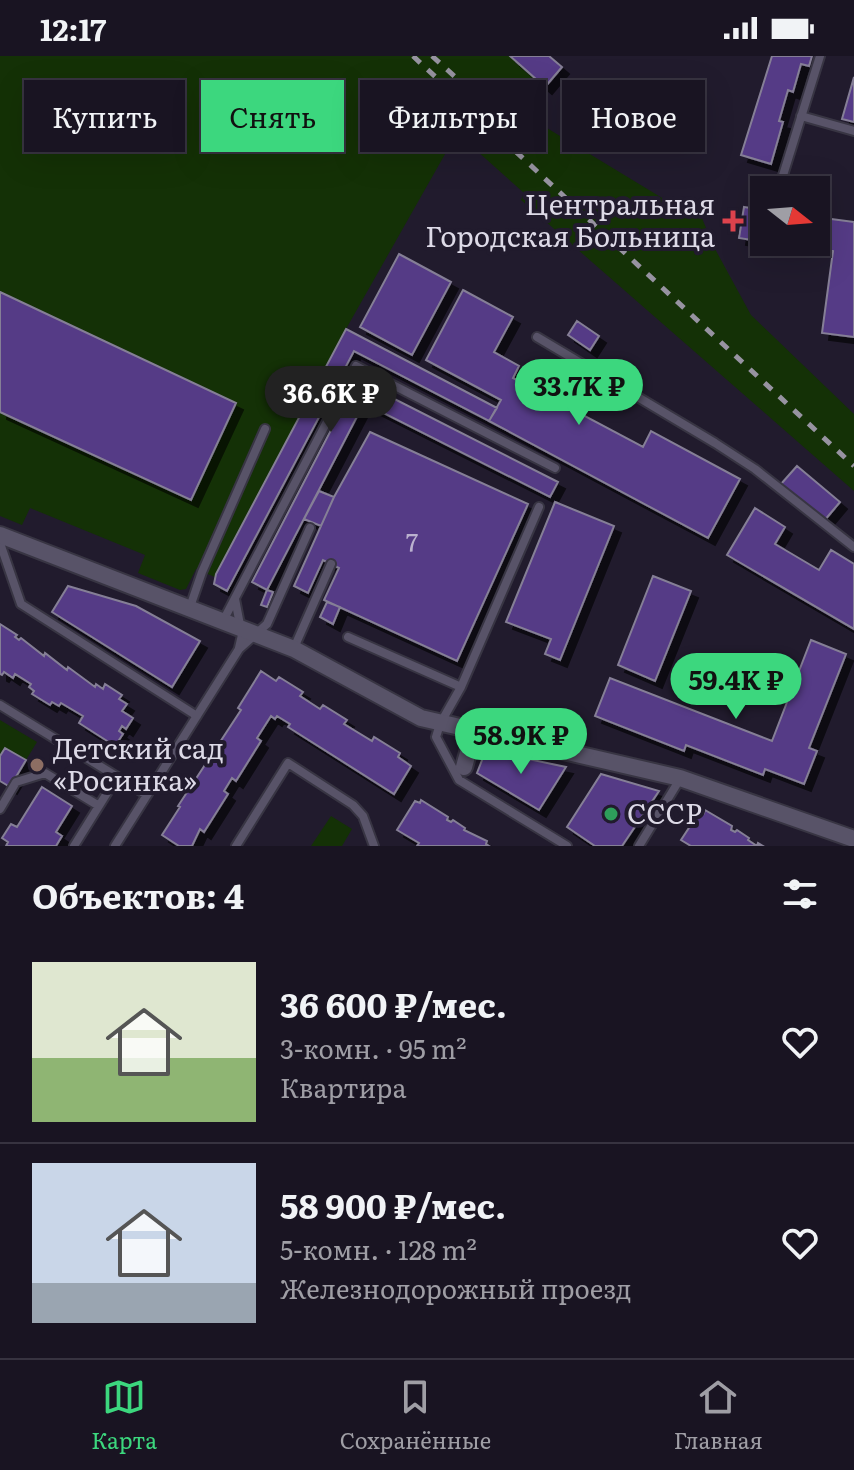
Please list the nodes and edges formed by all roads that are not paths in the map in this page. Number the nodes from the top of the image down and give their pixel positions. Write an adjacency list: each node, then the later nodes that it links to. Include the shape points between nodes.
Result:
1 (820, 56): 2 (lane)
2 (801, 116): 3 (lane); 4 (lane)
3 (854, 131)
4 (783, 176)
5 (537, 337): 12 (lane, via 755,469)
6 (265, 429): 15 (lane)
7 (555, 468): 14 (lane, via 356,366)
8 (539, 507): 22 (lane)
9 (310, 528): 18 (lane, via 269,619)
10 (0, 535): 15 (street)
11 (0, 543): 24 (lane, via 21,604)
12 (854, 547)
13 (331, 564): 21 (lane)
14 (237, 592): 16 (lane); 17 (lane)
15 (190, 607): 16 (street)
16 (223, 621): 17 (street)
17 (240, 627): 18 (street); 20 (lane)
18 (256, 634): 20 (lane); 21 (street)
19 (348, 637): 22 (lane)
20 (239, 649): 24 (lane)
21 (294, 649): 25 (street, via 402,710)
22 (461, 687): 25 (lane)
23 (0, 705): 28 (lane)
24 (197, 716): 30 (lane)
25 (440, 724): 29 (street); 38 (lane, via 436,737 459,780)
26 (471, 742): 27 (street)
27 (464, 767)
28 (117, 777): 30 (lane); 31 (lane)
29 (680, 778): 33 (street); 39 (lane)
30 (147, 795): 35 (lane)
31 (99, 806): 32 (lane, via 45,773 16,782); 34 (lane)
32 (0, 809)
33 (854, 839)
34 (74, 846)
35 (115, 846)
36 (236, 846): 37 (lane, via 288,763 353,805)
37 (374, 846)
38 (567, 846)
39 (639, 846)

